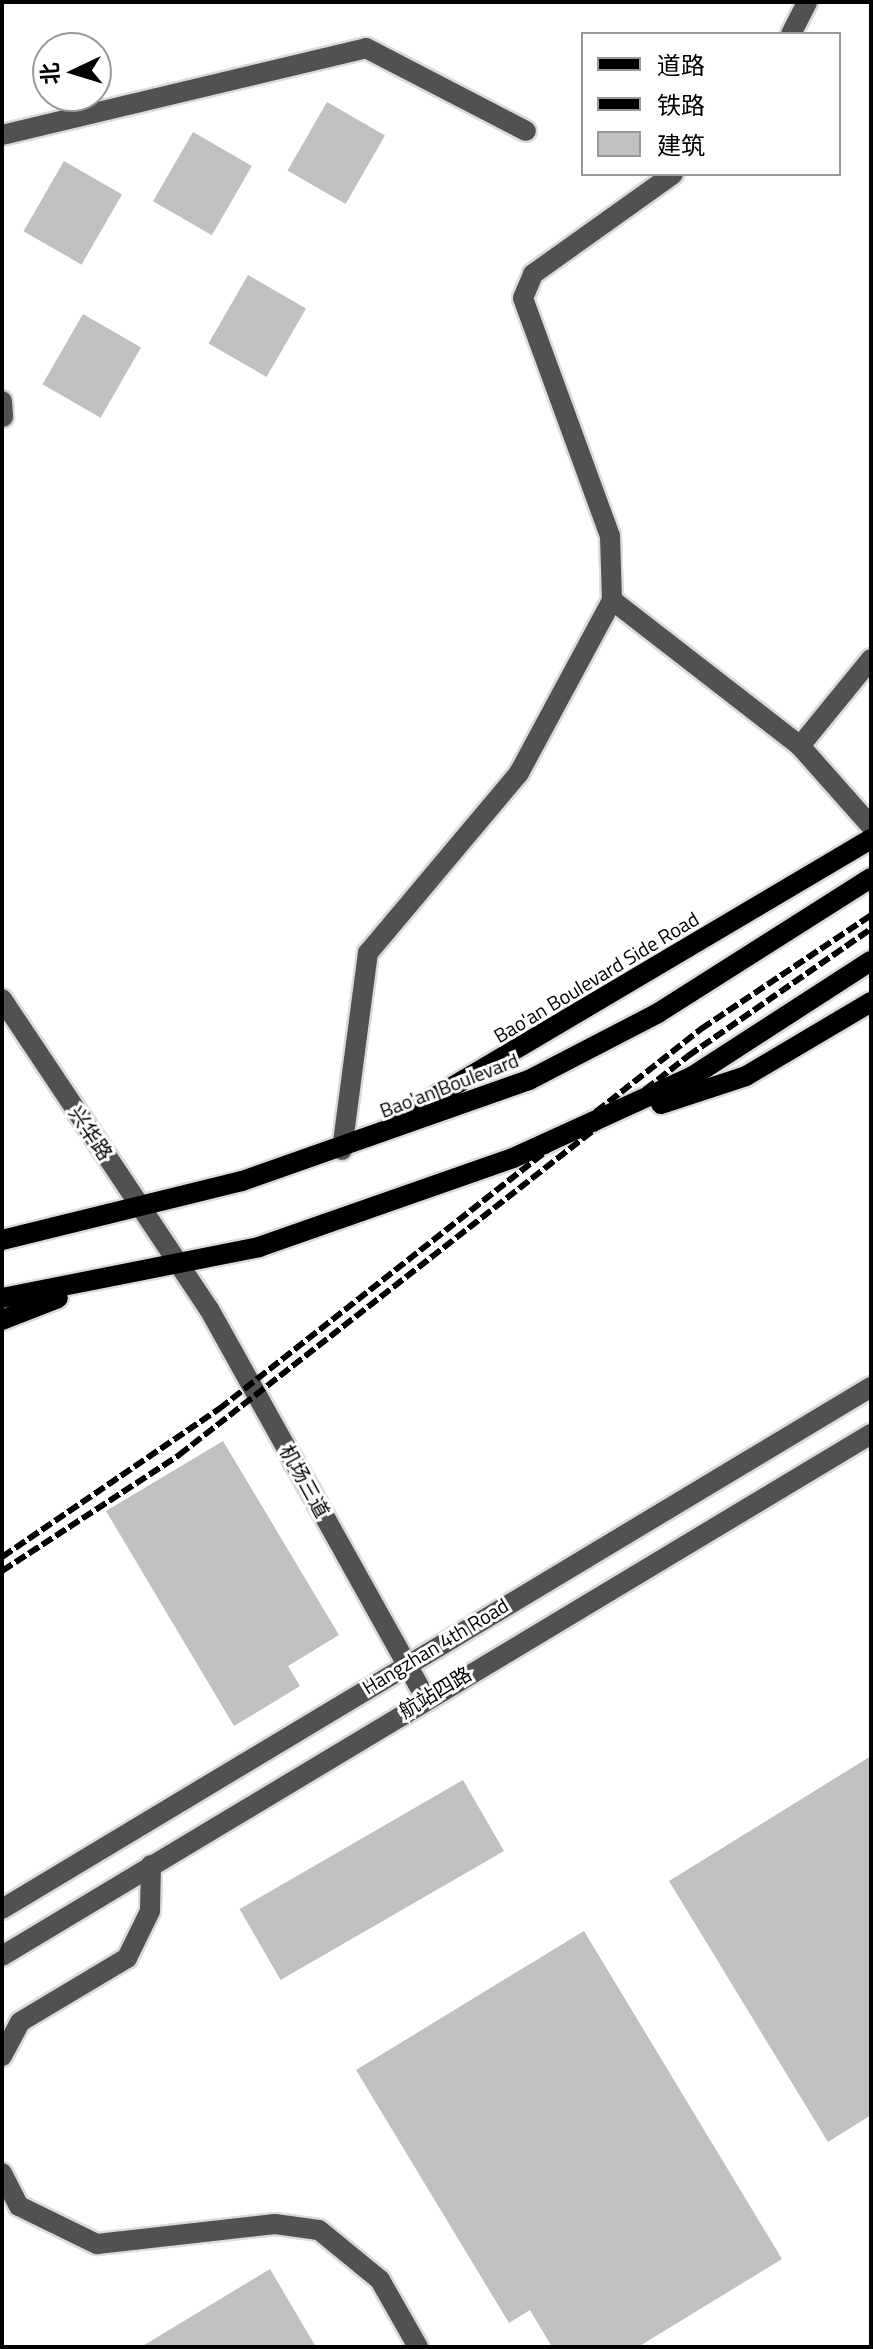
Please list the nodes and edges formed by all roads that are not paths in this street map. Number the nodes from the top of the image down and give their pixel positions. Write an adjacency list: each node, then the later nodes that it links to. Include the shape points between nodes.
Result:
1 (807, 2): 2 (street)
2 (792, 32)
3 (526, 131): 4 (street, via 366,48)
4 (2, 135)
5 (670, 176): 8 (street, via 533,274 523,298 610,536)
6 (2, 401): 7 (street)
7 (3, 417)
8 (612, 600): 10 (street); 18 (street, via 519,773 368,953)
9 (871, 659): 10 (street)
10 (800, 746): 11 (street)
11 (871, 826)
12 (871, 839): 18 (main road, Bao'an Boulevard Side Road)
13 (871, 878): 18 (main road, Bao'an Boulevard, via 595,1049)
14 (871, 961): 17 (main road, via 693,1076)
15 (2, 999): 19 (street, 兴华路)
16 (871, 1002): 17 (main road, via 746,1076)
17 (603, 1121): 21 (main road, via 378,1208)
18 (342, 1150): 19 (main road, Bao'an Boulevard)
19 (141, 1207): 20 (main road, Bao'an Boulevard); 21 (street, 兴华路)
20 (2, 1240)
21 (181, 1267): 22 (main road); 27 (street, 机场三道)
22 (99, 1284): 23 (main road); 24 (main road)
23 (2, 1298)
24 (2, 1320)
25 (871, 1387): 27 (street, Hangzhan 4th Road)
26 (871, 1434): 28 (street, 航站四路)
27 (406, 1662): 28 (street, 机场三道); 30 (street, Hangzhan 4th Road)
28 (425, 1697): 29 (street, 航站四路)
29 (151, 1865): 31 (street, 航站四路); 32 (street, via 150,1911 127,1958 20,2022)
30 (2, 1909)
31 (2, 1956)
32 (2, 2056)
33 (2, 2173): 34 (street, via 19,2206 97,2244 275,2224 319,2230 380,2280)
34 (418, 2347)

